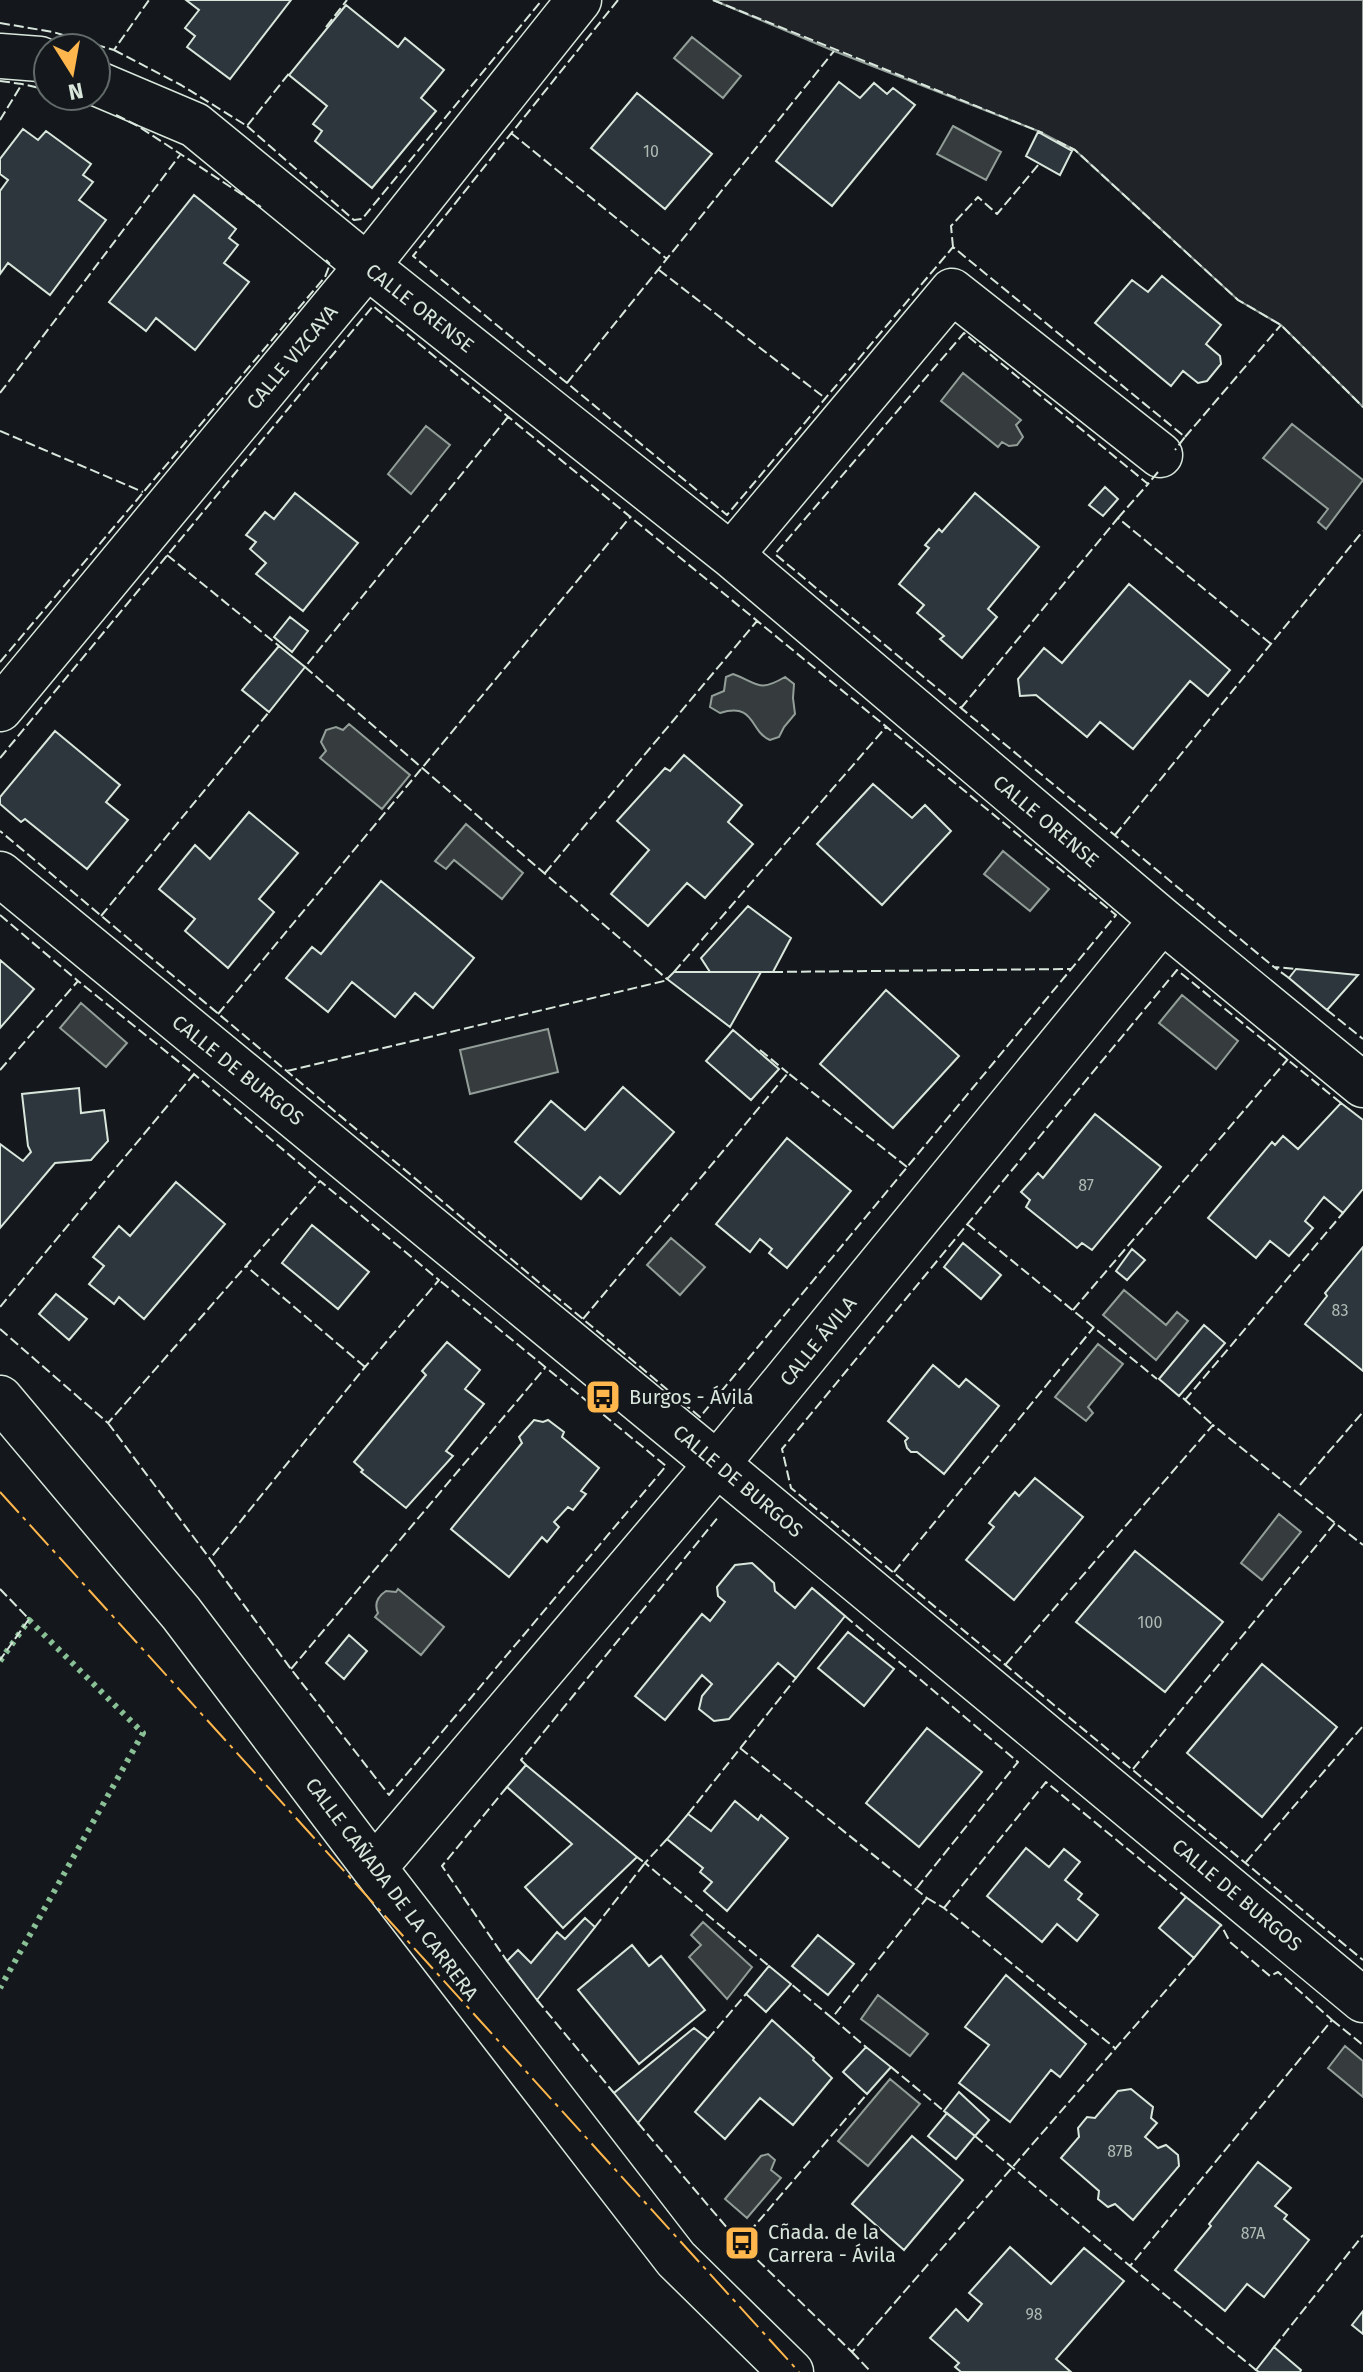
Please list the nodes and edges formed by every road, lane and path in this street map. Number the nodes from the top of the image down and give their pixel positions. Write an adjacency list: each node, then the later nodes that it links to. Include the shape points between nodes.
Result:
1 (579, 0): 5 (street, CALLE VIZCAYA)
2 (0, 56): 3 (street)
3 (32, 58)
4 (112, 90): 5 (street, CALLE ORENSE, via 195,125)
5 (367, 266): 7 (street, CALLE ORENSE); 8 (street, CALLE VIZCAYA)
6 (1160, 455): 7 (street, via 952,291)
7 (731, 555): 10 (street, CALLE ORENSE)
8 (0, 709)
9 (0, 874): 13 (street, CALLE DE BURGOS)
10 (1162, 920): 11 (street, CALLE ORENSE); 13 (street, CALLE ÁVILA)
11 (1363, 1085)
12 (0, 1398): 14 (street, CALLE CAÑADA DE LA CARRERA, via 181,1613)
13 (717, 1464): 14 (street, CALLE ÁVILA); 15 (street, CALLE DE BURGOS)
14 (374, 1868): 16 (street, CALLE CAÑADA DE LA CARRERA, via 676,2259)
15 (1363, 2000)
16 (791, 2372)

